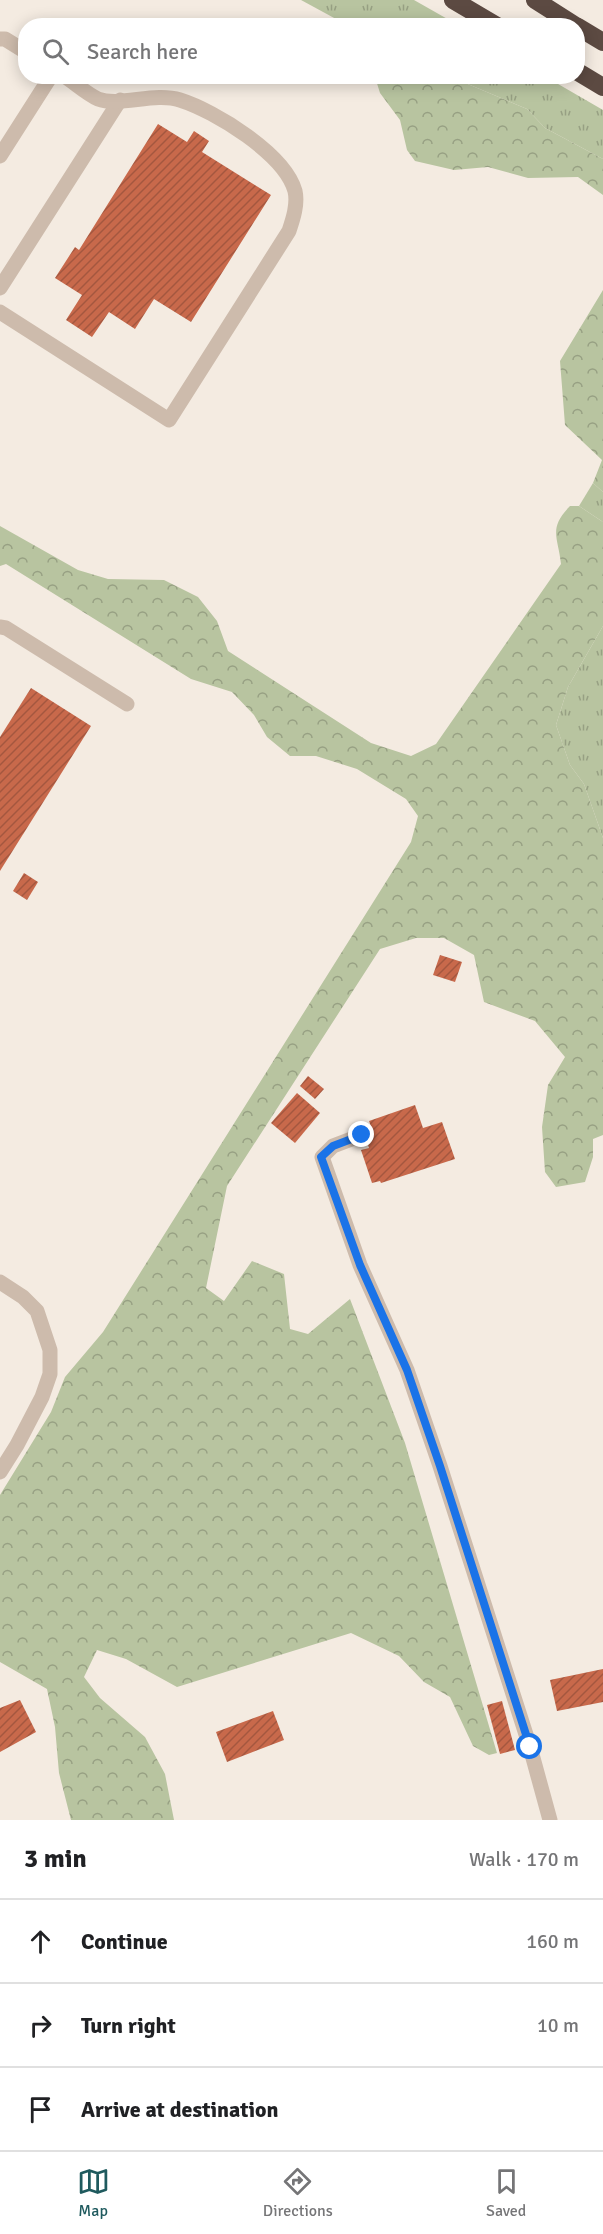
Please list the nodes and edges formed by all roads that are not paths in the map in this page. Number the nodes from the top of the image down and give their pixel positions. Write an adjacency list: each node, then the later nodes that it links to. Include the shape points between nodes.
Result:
1 (453, 0): 3 (highway)
2 (535, 0): 4 (highway)
3 (483, 18)
4 (564, 18)
5 (585, 31): 7 (highway)
6 (0, 39): 8 (street)
7 (603, 42)
8 (18, 47)
9 (585, 76): 12 (highway)
10 (46, 84): 14 (street)
11 (76, 84): 13 (street, via 99,99)
12 (603, 87)
13 (120, 100): 15 (street); 16 (street, via 178,99 200,108 269,152 296,192 289,231 169,420)
14 (0, 156)
15 (0, 288)
16 (0, 312)
17 (0, 627): 18 (street)
18 (127, 704)
19 (362, 1135): 22 (street, via 333,1146 321,1157 360,1265 407,1370 530,1747)
20 (0, 1282): 21 (street, via 37,1311 50,1350 50,1374 30,1421)
21 (0, 1472)
22 (550, 1820)

